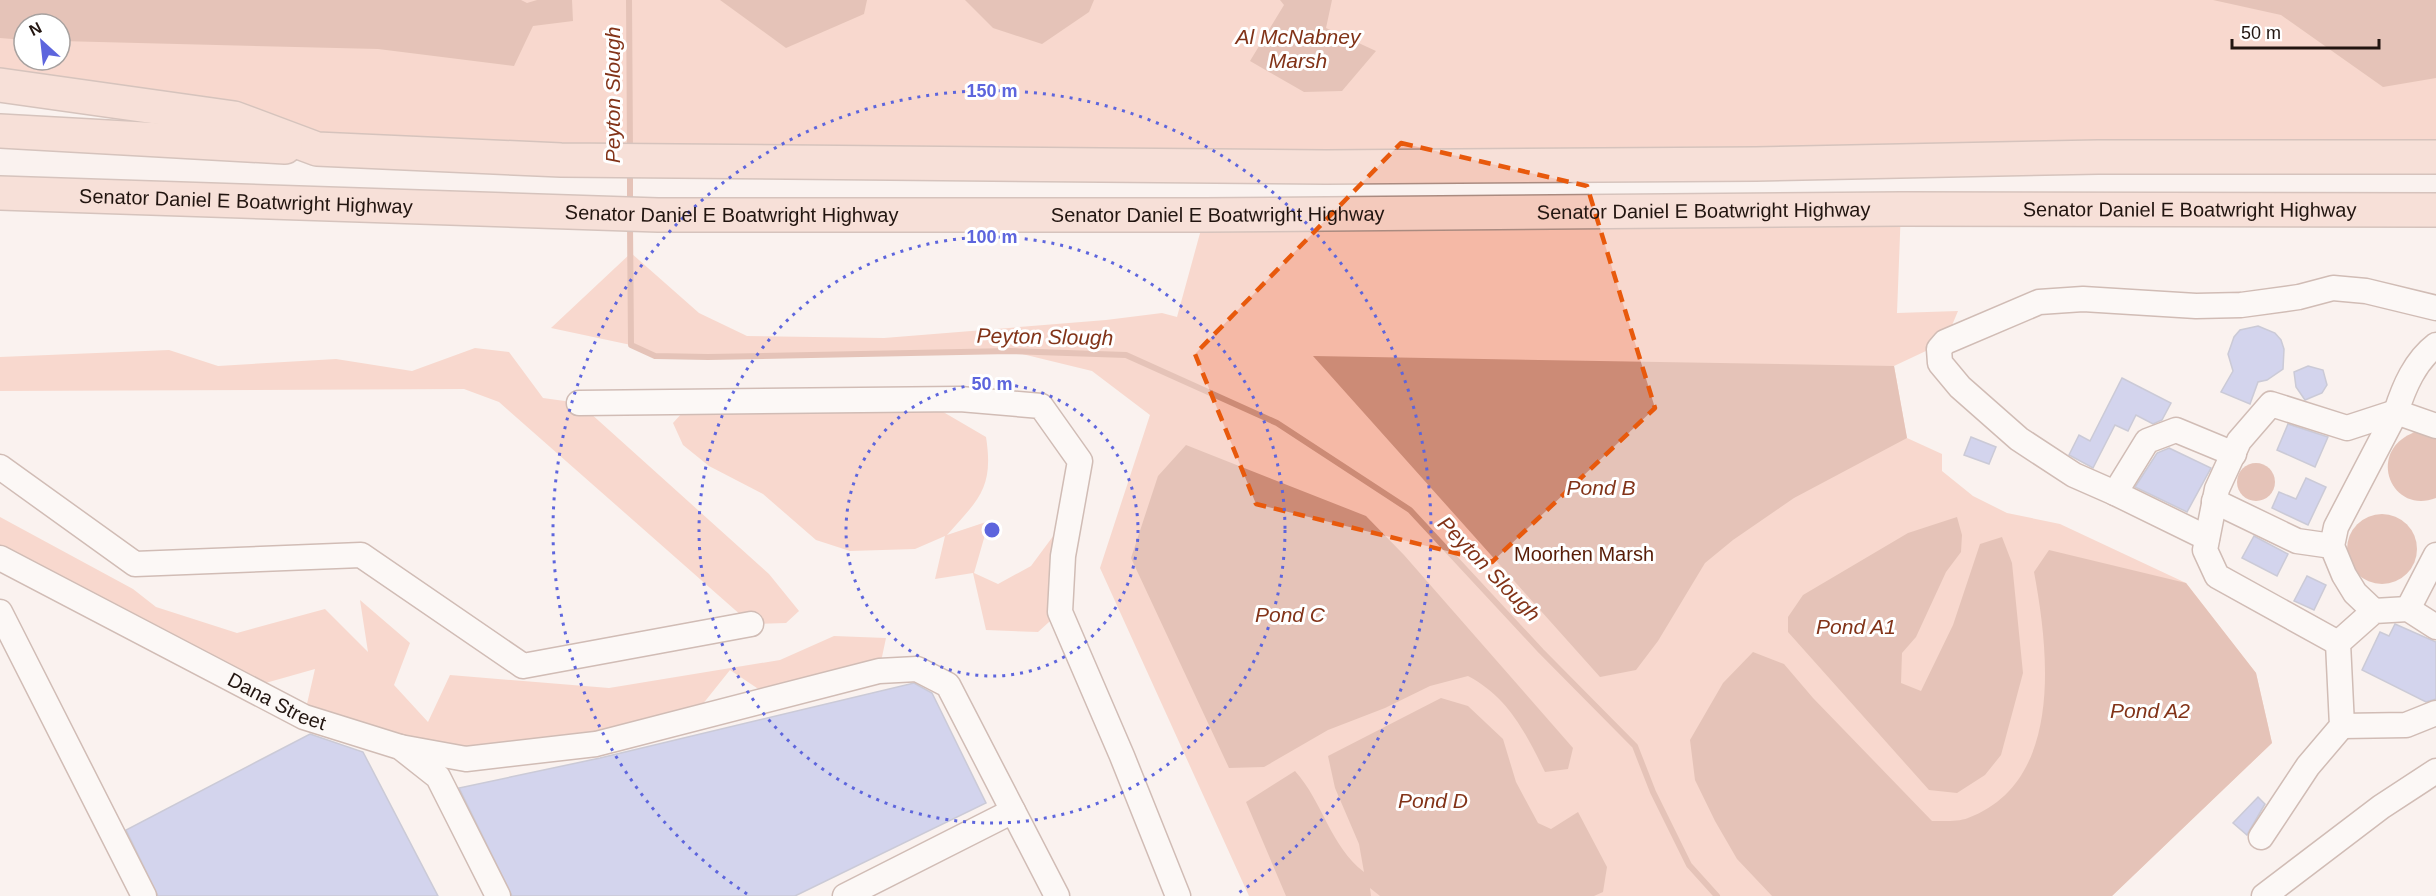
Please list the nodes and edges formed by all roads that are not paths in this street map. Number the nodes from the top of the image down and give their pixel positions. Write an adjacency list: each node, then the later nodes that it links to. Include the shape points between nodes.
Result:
1 (0, 85): 3 (highway, via 234,118)
2 (0, 131): 3 (highway)
3 (317, 149): 4 (highway, via 599,161 1048,167)
4 (2436, 157)
5 (0, 193): 6 (highway, Senator Daniel E Boatwright Highway)
6 (256, 202): 7 (highway, Senator Daniel E Boatwright Highway, via 658,215); 8 (highway)
7 (2436, 210)
8 (0, 214)
9 (2436, 308): 16 (street, via 2366,291 2333,288 2241,305 2083,299 2039,302 1945,342 1939,349 1940,363 1960,387 2019,439 2074,475)
10 (2436, 345): 12 (street, via 2426,353 2403,389)
11 (579, 403): 38 (street, via 960,399 1041,406 1080,461 1063,556 1059,612)
12 (2396, 412): 13 (street); 14 (street, via 2347,428 2271,404 2239,441); 19 (street, via 2336,527)
13 (2436, 426)
14 (2234, 454): 16 (street, via 2176,429 2147,441); 17 (street)
15 (0, 467): 25 (street, via 135,564 361,555 523,666)
16 (2115, 493): 18 (street)
17 (2214, 501): 18 (street); 19 (street, via 2297,541)
18 (2207, 538): 27 (street, via 2205,550 2217,576)
19 (2332, 546): 23 (street, via 2355,593)
20 (2436, 555): 22 (street)
21 (0, 558): 30 (street, Dana Street, via 304,717)
22 (2408, 609): 23 (street); 26 (street)
23 (2374, 611): 27 (street)
24 (0, 612): 34 (street)
25 (751, 624)
26 (2436, 627)
27 (2338, 643): 29 (street)
28 (2436, 713): 29 (street, via 2406,725)
29 (2342, 726): 33 (street, via 2308,766)
30 (400, 747): 32 (street, via 466,759 548,752 596,744 879,671 917,669 948,685); 35 (street, Dana Street, via 438,777)
31 (2436, 771): 39 (street, via 2381,807)
32 (1013, 811): 36 (street); 37 (street)
33 (2261, 837)
34 (144, 896)
35 (498, 896)
36 (845, 896)
37 (1057, 896)
38 (1178, 896)
39 (2264, 896)

